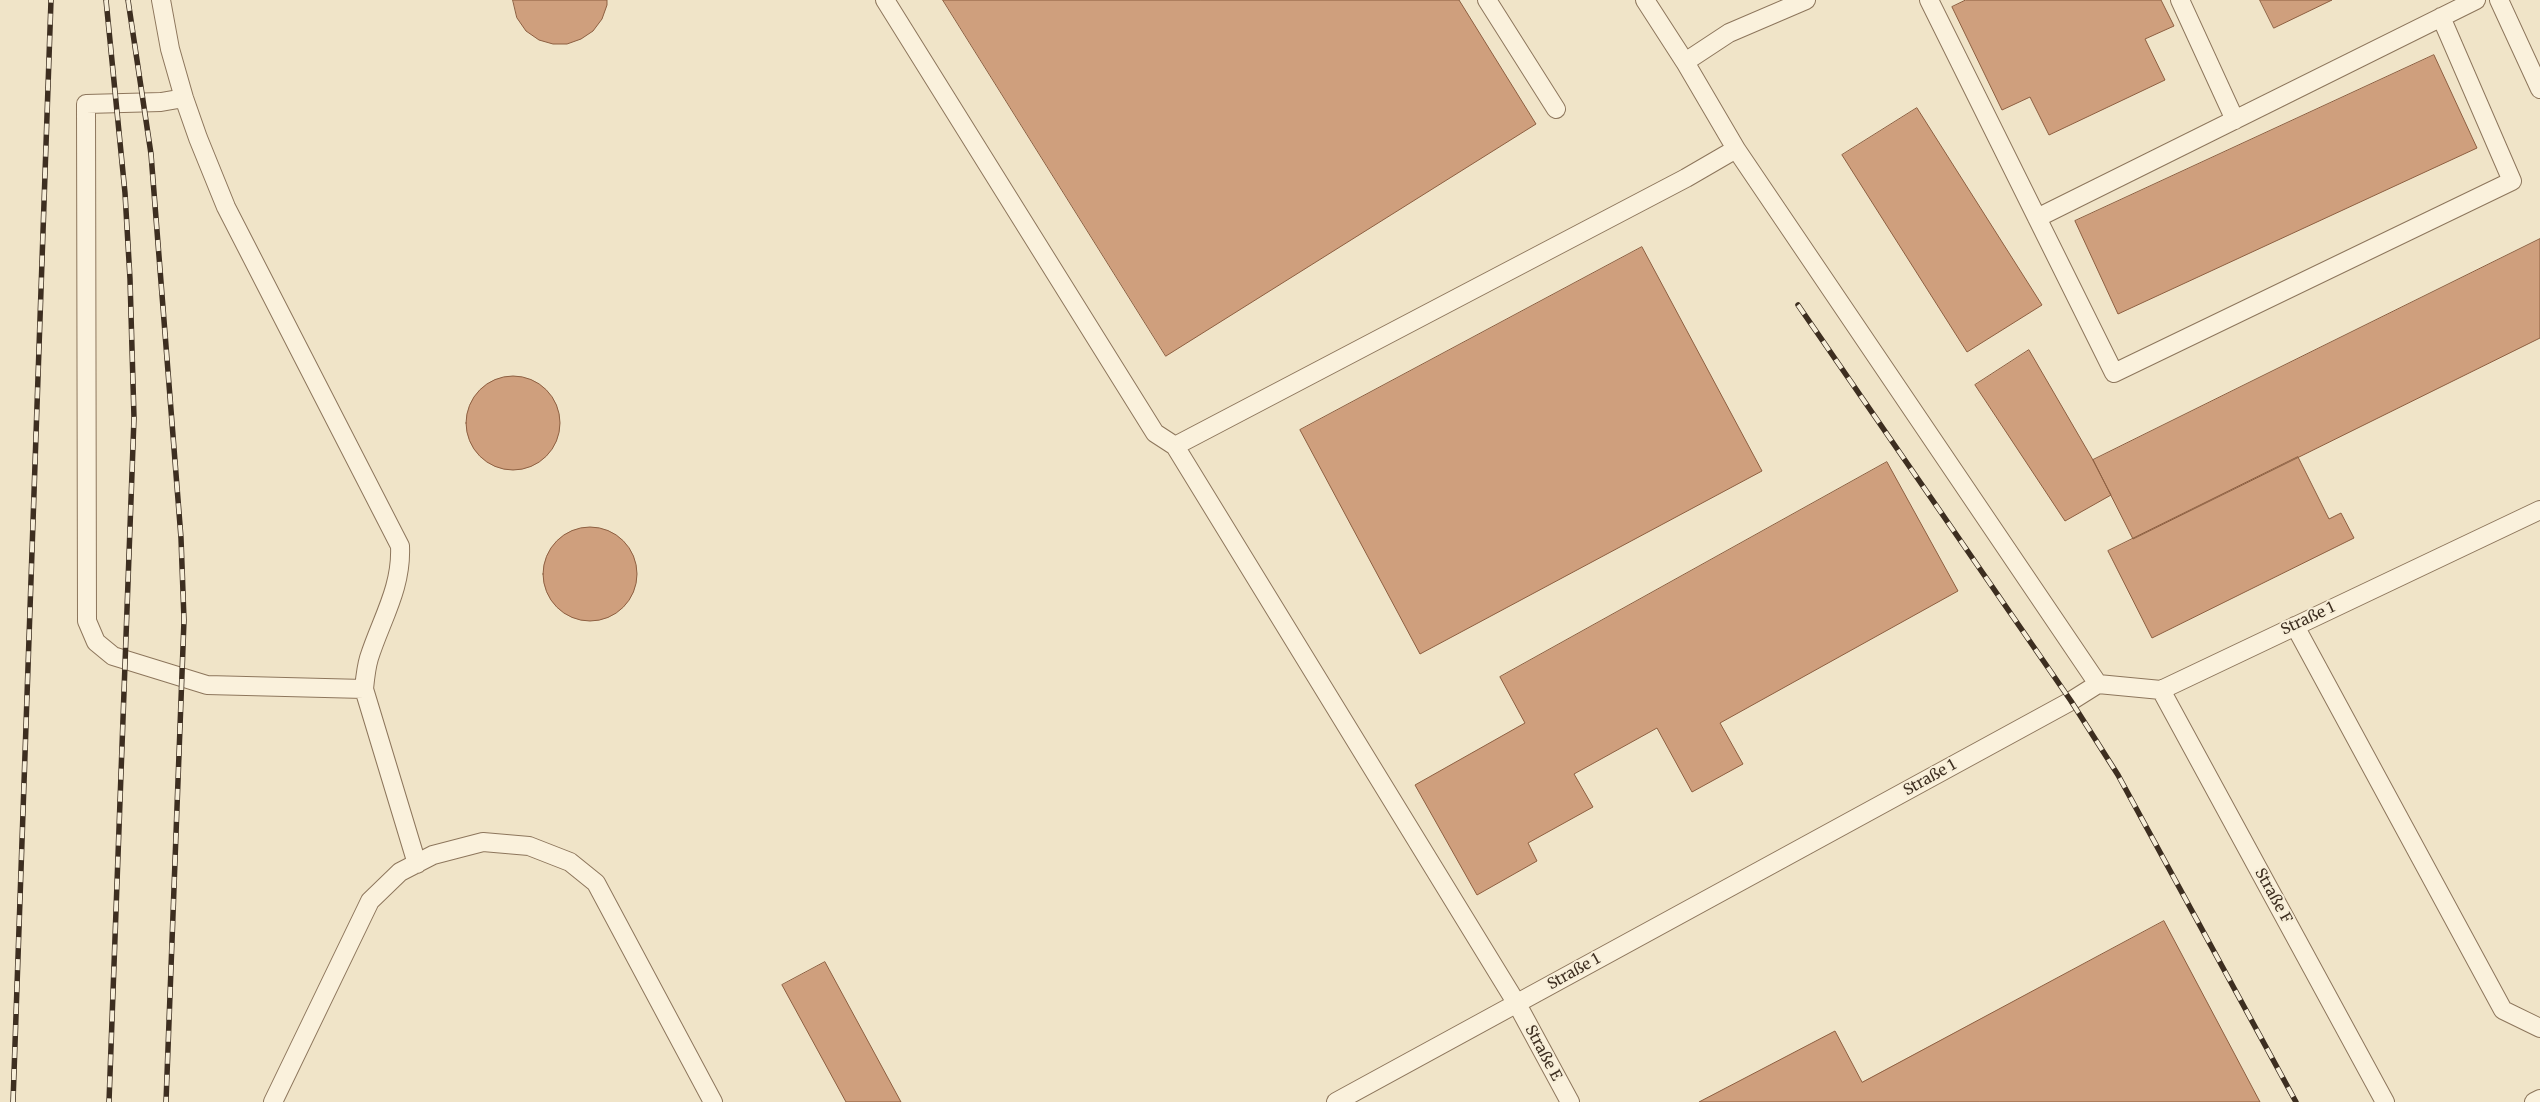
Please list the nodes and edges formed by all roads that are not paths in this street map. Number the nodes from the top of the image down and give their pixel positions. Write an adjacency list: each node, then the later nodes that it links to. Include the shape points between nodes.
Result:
1 (161, 0): 13 (lane)
2 (885, 0): 18 (lane, via 1155,433)
3 (1487, 0): 14 (lane)
4 (1646, 0): 11 (lane)
5 (1806, 0): 11 (lane, via 1729,33)
6 (1929, 0): 17 (lane)
7 (2180, 0): 15 (lane)
8 (2476, 0): 10 (lane)
9 (2499, 0): 12 (lane)
10 (2440, 17): 15 (lane); 17 (lane, via 2512,181 2114,373)
11 (1686, 62): 16 (lane)
12 (2540, 89)
13 (184, 98): 22 (lane, via 226,206 400,546 401,565 394,596 368,660); 22 (lane, via 161,102 86,104 87,621 96,642 113,656 206,684)
14 (1556, 109)
15 (2235, 120): 17 (lane)
16 (1736, 149): 18 (lane); 21 (lane)
17 (2037, 218)
18 (1175, 446): 25 (lane, Straße E)
19 (2540, 510): 20 (lane, Straße 1)
20 (2295, 626): 23 (lane, Straße 1); 26 (lane, via 2503,1010)
21 (2098, 684): 23 (lane); 25 (lane, Straße 1)
22 (364, 689): 24 (lane)
23 (2160, 690): 32 (lane, Straße F)
24 (417, 864): 28 (lane, via 400,872 370,901); 29 (lane, via 433,855 483,842 529,846 570,862 596,883)
25 (1517, 1004): 30 (lane, Straße 1); 31 (lane, Straße E)
26 (2540, 1028)
27 (2540, 1099): 33 (lane)
28 (274, 1102)
29 (713, 1102)
30 (1336, 1102)
31 (1570, 1102)
32 (2385, 1102)
33 (2534, 1102)

